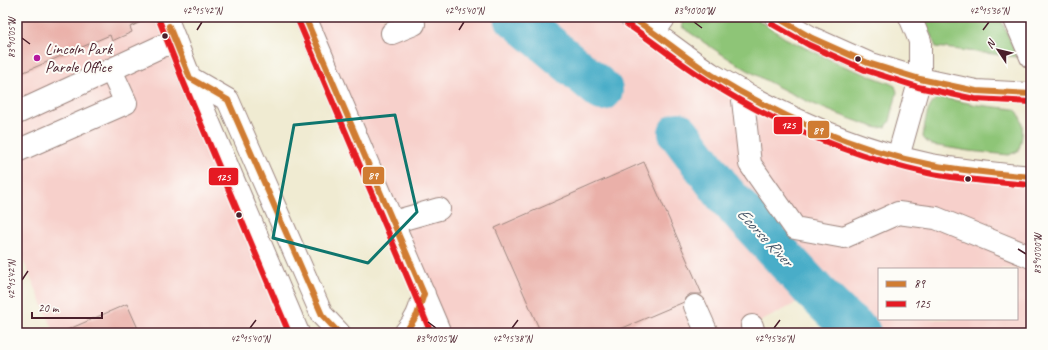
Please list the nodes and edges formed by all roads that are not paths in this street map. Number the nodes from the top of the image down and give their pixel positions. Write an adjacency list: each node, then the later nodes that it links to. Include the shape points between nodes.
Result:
1 (166, 17): 10 (main road)
2 (306, 17): 22 (main road)
3 (631, 17): 8 (main road)
4 (776, 17): 14 (main road, via 812,38 868,63)
5 (910, 17): 14 (main road, via 920,41)
6 (1014, 17): 11 (main road)
7 (414, 24): 9 (main road)
8 (660, 24): 15 (main road, via 712,74)
9 (392, 33)
10 (175, 40): 12 (main road); 13 (main road)
11 (1031, 57)
12 (111, 70): 17 (main road); 18 (main road, via 126,103)
13 (190, 78): 26 (main road); 27 (main road, via 228,100 322,315)
14 (920, 79): 16 (main road, via 976,91); 19 (main road)
15 (742, 91): 19 (main road, via 769,107 830,135); 23 (main road, via 750,164 795,228 844,237 898,213 936,218)
16 (1031, 94)
17 (17, 113)
18 (17, 151)
19 (898, 157): 20 (main road, via 971,172)
20 (1031, 177)
21 (439, 209): 22 (main road)
22 (393, 222): 24 (main road)
23 (1031, 257)
24 (424, 294): 28 (main road, via 419,313); 29 (main road)
25 (696, 306): 30 (main road)
26 (298, 333)
27 (339, 333)
28 (405, 333)
29 (440, 333)
30 (707, 333)

